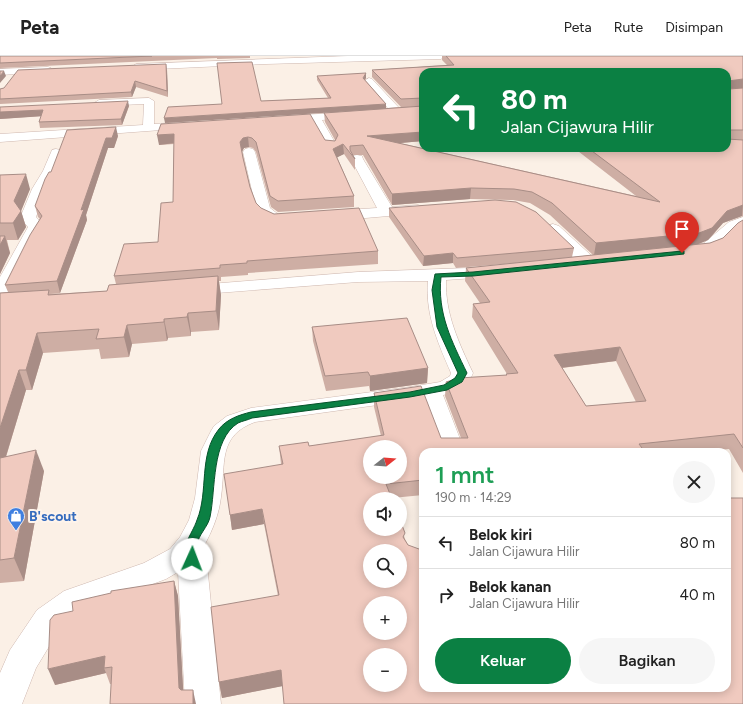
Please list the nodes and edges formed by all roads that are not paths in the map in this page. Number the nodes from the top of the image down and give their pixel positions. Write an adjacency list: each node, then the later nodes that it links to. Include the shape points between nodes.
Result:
1 (441, 56): 2 (street)
2 (265, 58): 3 (street)
3 (127, 67)
4 (57, 70): 5 (street)
5 (17, 71): 6 (street); 7 (street)
6 (0, 72)
7 (9, 81)
8 (369, 81): 10 (street)
9 (91, 104): 17 (street, via 149,101)
10 (397, 112): 11 (street); 12 (street)
11 (410, 112)
12 (382, 113)
13 (367, 114): 14 (street)
14 (314, 117): 15 (street); 19 (street)
15 (273, 119)
16 (203, 124): 17 (street)
17 (148, 128): 18 (street)
18 (0, 138)
19 (331, 146)
20 (249, 152): 24 (street, via 263,208 268,215 278,220)
21 (56, 153): 27 (street, via 28,218 36,226)
22 (357, 160): 24 (street)
23 (433, 209): 24 (street)
24 (387, 212)
25 (543, 219): 30 (street, via 596,262)
26 (743, 222): 29 (street, via 730,227 708,248)
27 (24, 246): 28 (street); 34 (street)
28 (6, 247)
29 (674, 254)
30 (565, 265)
31 (511, 270): 32 (street)
32 (437, 275): 33 (street, via 358,277); 35 (street, via 436,290 441,327 462,373 459,380 447,388)
33 (175, 291)
34 (5, 301)
35 (430, 391): 36 (street); 37 (street, via 251,415 235,421 223,431 213,451 203,520)
36 (451, 448)
37 (191, 544): 38 (street, via 180,557 155,571 75,600 48,620 22,661); 39 (street)
38 (4, 704)
39 (203, 704)

